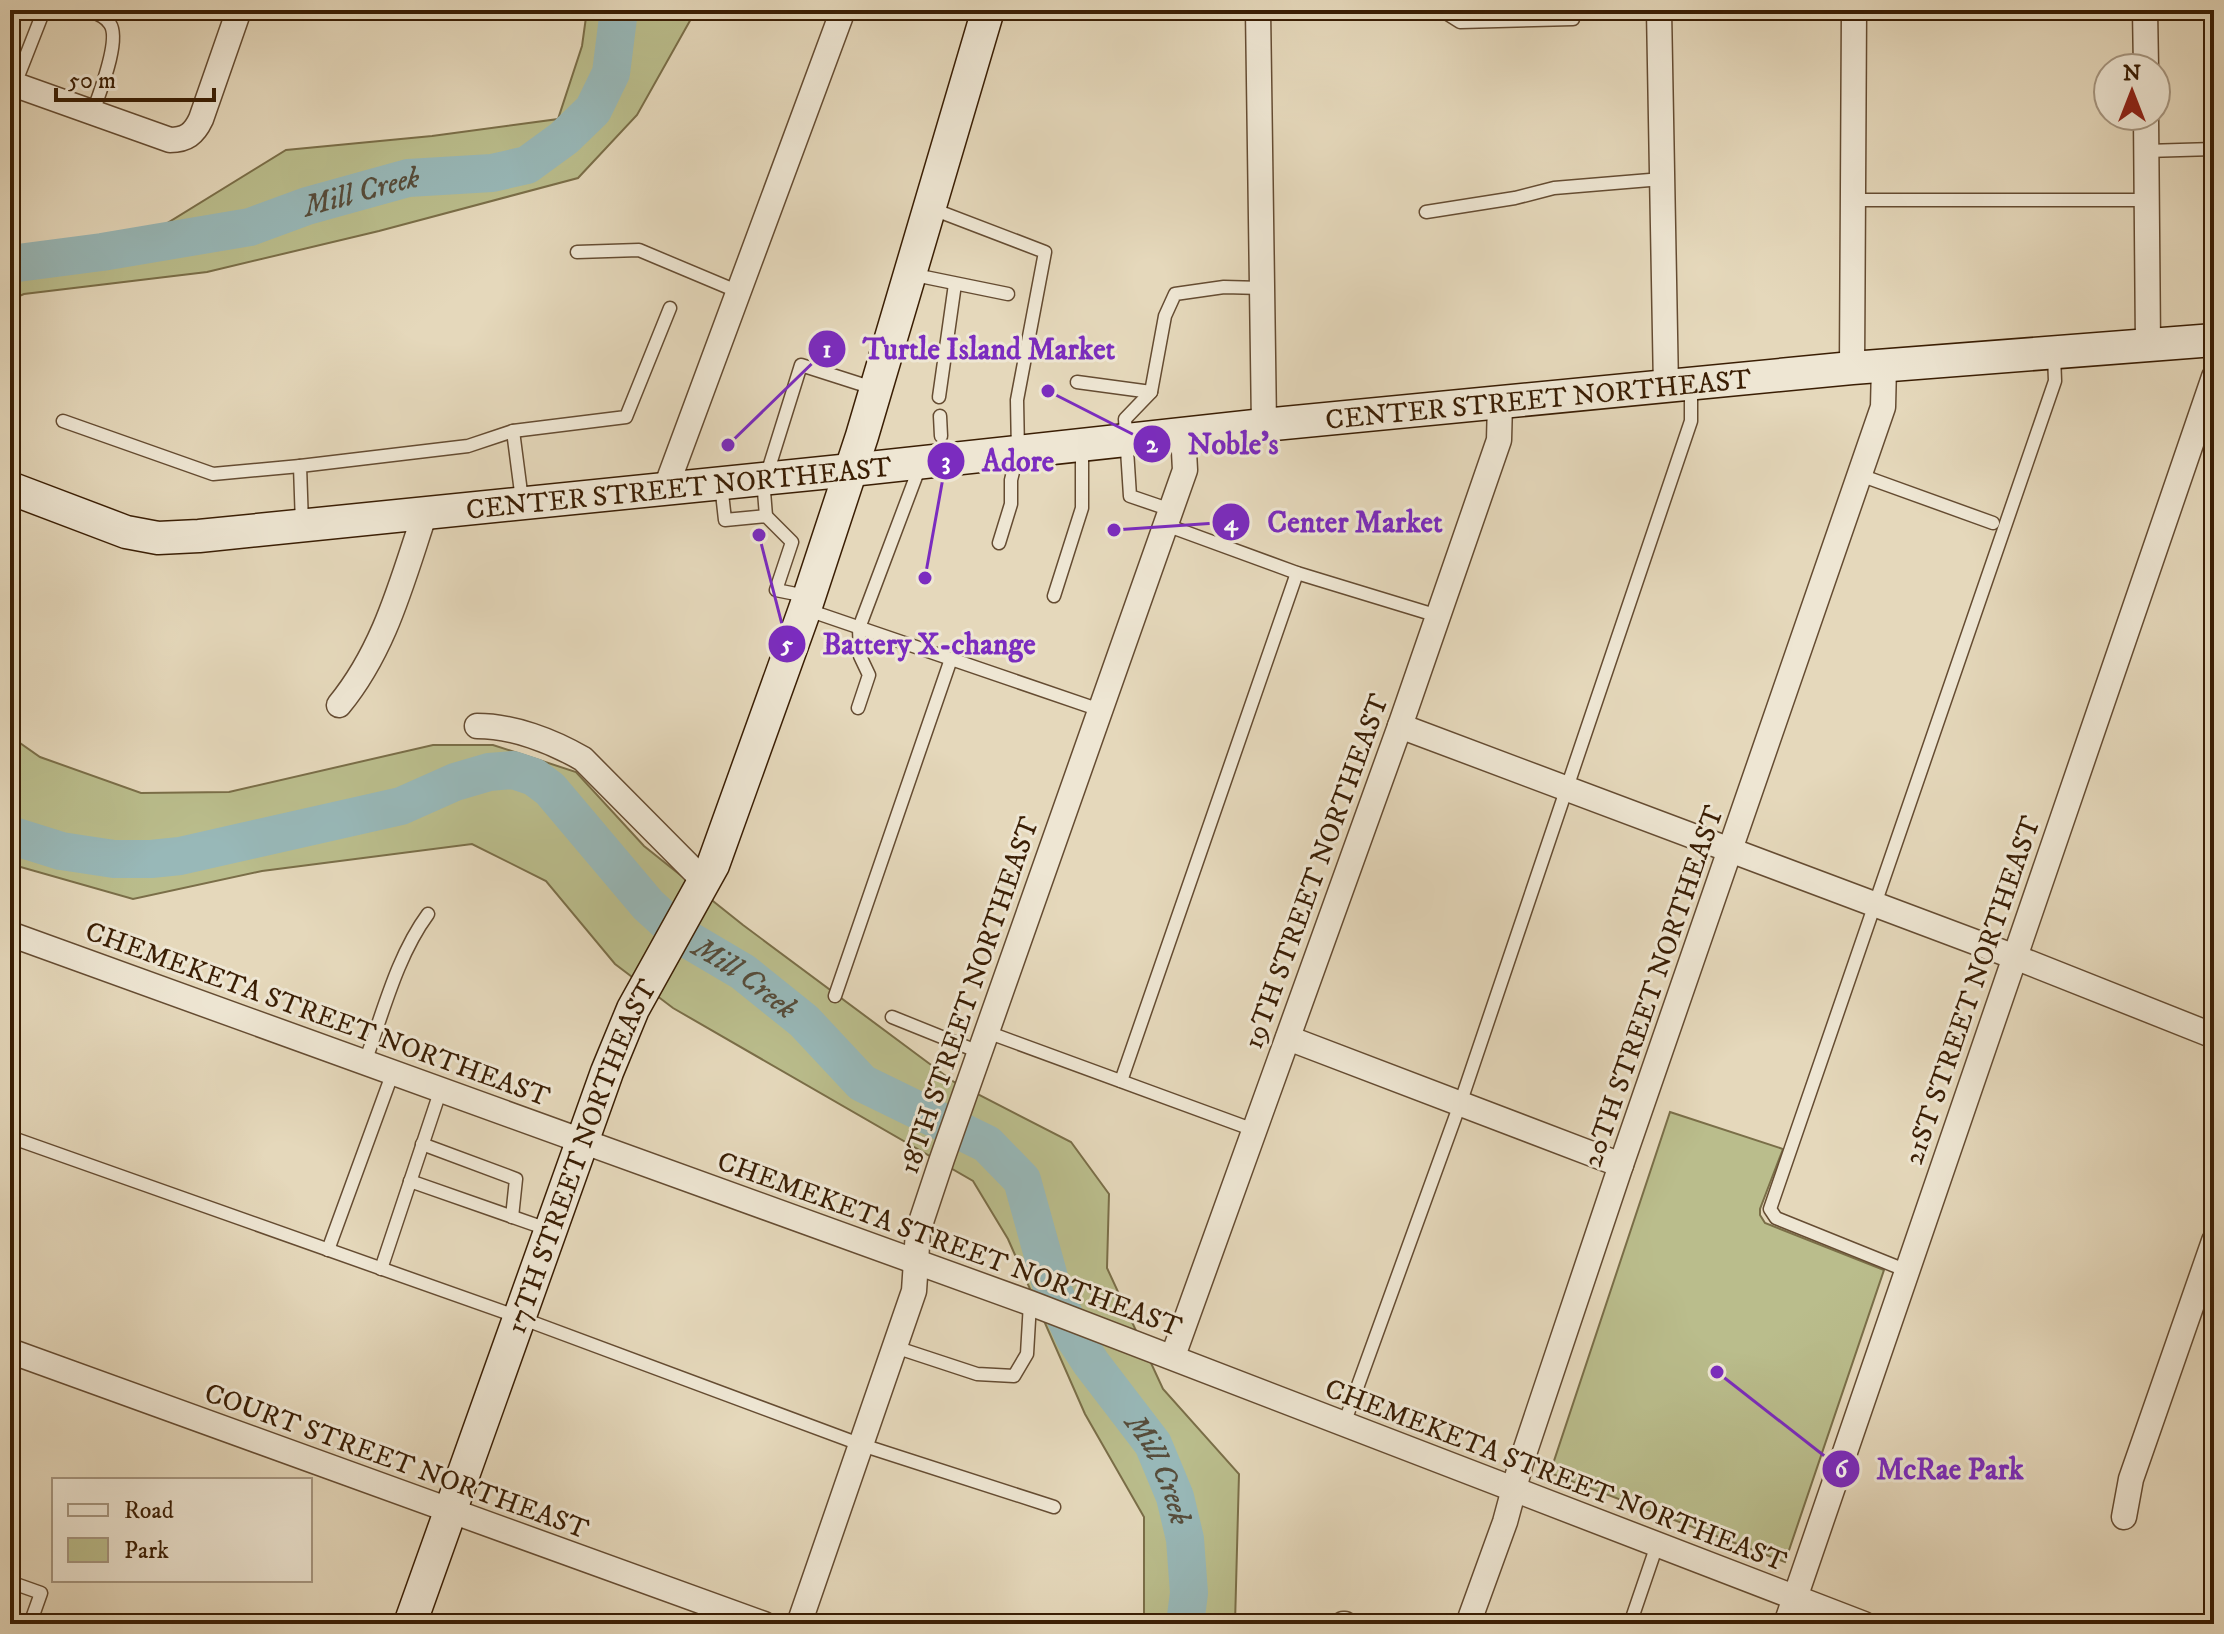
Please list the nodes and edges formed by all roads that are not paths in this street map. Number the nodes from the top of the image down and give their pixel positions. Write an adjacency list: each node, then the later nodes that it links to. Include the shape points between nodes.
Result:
1 (44, 10): 13 (lane)
2 (239, 10): 14 (street, via 201,119 188,136 170,140)
3 (843, 10): 27 (street)
4 (988, 10): 21 (main road, 17TH STREET NORTHEAST)
5 (1258, 10): 26 (street)
6 (1441, 10): 11 (lane, via 1460,22)
7 (1659, 10): 18 (street)
8 (1854, 10): 19 (street)
9 (2145, 10): 12 (street)
10 (94, 12): 14 (lane, via 111,24 113,37)
11 (1573, 19)
12 (2146, 52)
13 (13, 84): 14 (street)
14 (93, 112)
15 (2146, 132): 17 (street)
16 (2214, 149): 17 (lane)
17 (2146, 151): 20 (street)
18 (1662, 179): 22 (lane, via 1554,188); 37 (street)
19 (1853, 200): 20 (lane); 34 (street)
20 (2147, 200): 31 (street)
21 (930, 208): 24 (main road, 17TH STREET NORTHEAST); 50 (lane, via 1045,252 1017,400)
22 (1426, 212)
23 (577, 252): 27 (lane, via 639,250)
24 (910, 274): 25 (lane); 38 (main road, 17TH STREET NORTHEAST)
25 (955, 284): 28 (lane); 40 (lane)
26 (1262, 288): 39 (lane, via 1175,294 1165,316); 44 (street)
27 (739, 292): 58 (street)
28 (1008, 294)
29 (670, 308): 45 (lane, via 626,417)
30 (2214, 340): 31 (main road, CENTER STREET NORTHEAST)
31 (2148, 346): 32 (main road, CENTER STREET NORTHEAST)
32 (2054, 353): 33 (main road, CENTER STREET NORTHEAST); 81 (lane, via 2055,381)
33 (1884, 366): 34 (main road, CENTER STREET NORTHEAST); 54 (street, 20TH STREET NORTHEAST, via 1883,407)
34 (1852, 368): 37 (main road, CENTER STREET NORTHEAST)
35 (2214, 377): 84 (street, 21ST STREET NORTHEAST)
36 (1077, 382): 39 (lane)
37 (1678, 386): 41 (main road, CENTER STREET NORTHEAST); 78 (lane, via 1691,421)
38 (876, 389): 53 (main road, 17TH STREET NORTHEAST); 55 (lane, via 801,365)
39 (1151, 392): 48 (lane, via 1125,419)
40 (939, 397)
41 (1500, 403): 44 (main road, CENTER STREET NORTHEAST); 70 (street, 19TH STREET NORTHEAST, via 1499,440)
42 (940, 416): 47 (lane)
43 (63, 421): 52 (lane, via 213,474)
44 (1264, 425): 46 (main road, CENTER STREET NORTHEAST)
45 (513, 431): 52 (lane, via 468,446); 59 (lane)
46 (1183, 433): 48 (main road, CENTER STREET NORTHEAST); 62 (street, 18TH STREET NORTHEAST, via 1185,470)
47 (941, 436)
48 (1126, 440): 49 (main road, CENTER STREET NORTHEAST); 62 (lane, via 1130,496)
49 (1082, 446): 50 (main road, CENTER STREET NORTHEAST); 68 (lane, via 1082,508)
50 (1018, 452): 51 (main road, CENTER STREET NORTHEAST); 65 (lane)
51 (921, 463): 53 (main road, CENTER STREET NORTHEAST); 71 (lane)
52 (300, 466): 64 (lane)
53 (851, 470): 55 (main road, CENTER STREET NORTHEAST); 66 (main road, 17TH STREET NORTHEAST)
54 (1860, 475): 63 (lane); 79 (street, 20TH STREET NORTHEAST)
55 (764, 479): 56 (main road, CENTER STREET NORTHEAST); 61 (lane)
56 (721, 484): 58 (main road, CENTER STREET NORTHEAST); 61 (lane, via 725,520)
57 (10, 488): 64 (main road, CENTER STREET NORTHEAST, via 126,532 158,538)
58 (665, 490): 59 (main road, CENTER STREET NORTHEAST)
59 (523, 504): 60 (main road, CENTER STREET NORTHEAST)
60 (425, 513): 64 (main road, CENTER STREET NORTHEAST); 73 (street, via 377,648)
61 (766, 516): 66 (lane)
62 (1168, 517): 67 (lane); 75 (street, 18TH STREET NORTHEAST)
63 (1993, 523)
64 (302, 526)
65 (999, 543)
66 (808, 547): 69 (main road, 17TH STREET NORTHEAST)
67 (1297, 573): 70 (lane); 92 (lane)
68 (1054, 596)
69 (807, 603): 71 (lane); 80 (main road, 17TH STREET NORTHEAST)
70 (1438, 616): 77 (street, 19TH STREET NORTHEAST)
71 (859, 628): 72 (lane); 74 (lane, via 860,656 869,675)
72 (951, 659): 75 (lane); 85 (lane)
73 (339, 705)
74 (858, 708)
75 (1100, 710): 89 (street, 18TH STREET NORTHEAST)
76 (477, 726): 80 (street, via 499,726 583,759)
77 (1400, 726): 78 (street); 88 (street, 19TH STREET NORTHEAST)
78 (1565, 789): 79 (street); 94 (lane)
79 (1731, 850): 81 (street); 99 (street, 20TH STREET NORTHEAST)
80 (699, 893): 97 (main road, 17TH STREET NORTHEAST, via 633,1009)
81 (1875, 906): 84 (street); 107 (lane, via 1770,1209 1776,1218)
82 (428, 914): 90 (lane, via 406,953)
83 (10, 934): 90 (street, CHEMEKETA STREET NORTHEAST)
84 (2015, 957): 87 (street); 107 (street, 21ST STREET NORTHEAST)
85 (835, 996)
86 (892, 1017): 89 (lane)
87 (2214, 1036)
88 (1288, 1038): 94 (street); 95 (street, 19TH STREET NORTHEAST)
89 (983, 1042): 92 (lane); 105 (street, 18TH STREET NORTHEAST, via 918,1231)
90 (365, 1062): 91 (street, CHEMEKETA STREET NORTHEAST)
91 (393, 1072): 93 (street, CHEMEKETA STREET NORTHEAST); 104 (lane)
92 (1121, 1081): 95 (lane)
93 (441, 1089): 97 (street, CHEMEKETA STREET NORTHEAST); 98 (lane)
94 (1460, 1104): 99 (street); 113 (lane)
95 (1254, 1130): 112 (street, 19TH STREET NORTHEAST)
96 (10, 1137): 104 (lane)
97 (581, 1140): 102 (main road, 17TH STREET NORTHEAST); 105 (street, CHEMEKETA STREET NORTHEAST)
98 (422, 1144): 100 (lane); 101 (lane, via 516,1179)
99 (1621, 1165): 115 (street, 20TH STREET NORTHEAST)
100 (410, 1181): 101 (lane); 106 (lane)
101 (512, 1217): 102 (lane)
102 (550, 1230): 109 (main road, 17TH STREET NORTHEAST)
103 (2214, 1241): 118 (street, via 2131,1479)
104 (328, 1250): 106 (lane)
105 (915, 1260): 108 (street, CHEMEKETA STREET NORTHEAST); 110 (street, 18TH STREET NORTHEAST, via 916,1283)
106 (381, 1269): 109 (lane)
107 (1905, 1270): 121 (street, 21ST STREET NORTHEAST)
108 (1033, 1304): 110 (lane, via 1027,1354 1014,1376 977,1374); 112 (street, CHEMEKETA STREET NORTHEAST)
109 (518, 1317): 114 (lane); 117 (main road, 17TH STREET NORTHEAST)
110 (895, 1347): 114 (street, 18TH STREET NORTHEAST)
111 (10, 1351): 117 (street, COURT STREET NORTHEAST)
112 (1173, 1356): 113 (street, CHEMEKETA STREET NORTHEAST)
113 (1344, 1424): 115 (street, CHEMEKETA STREET NORTHEAST)
114 (862, 1445): 116 (lane); 126 (street, 18TH STREET NORTHEAST)
115 (1513, 1490): 119 (street, CHEMEKETA STREET NORTHEAST); 127 (street, 20TH STREET NORTHEAST)
116 (1054, 1507)
117 (450, 1512): 124 (main road, 17TH STREET NORTHEAST); 125 (street, COURT STREET NORTHEAST)
118 (2124, 1517)
119 (1657, 1545): 121 (street, CHEMEKETA STREET NORTHEAST); 128 (lane)
120 (10, 1582): 122 (lane, via 41,1593)
121 (1794, 1598): 129 (street, 21ST STREET NORTHEAST); 130 (street, CHEMEKETA STREET NORTHEAST)
122 (31, 1622): 123 (lane)
123 (45, 1624)
124 (410, 1624)
125 (764, 1624)
126 (799, 1624)
127 (1468, 1624)
128 (1630, 1624)
129 (1786, 1624)
130 (1864, 1624)

